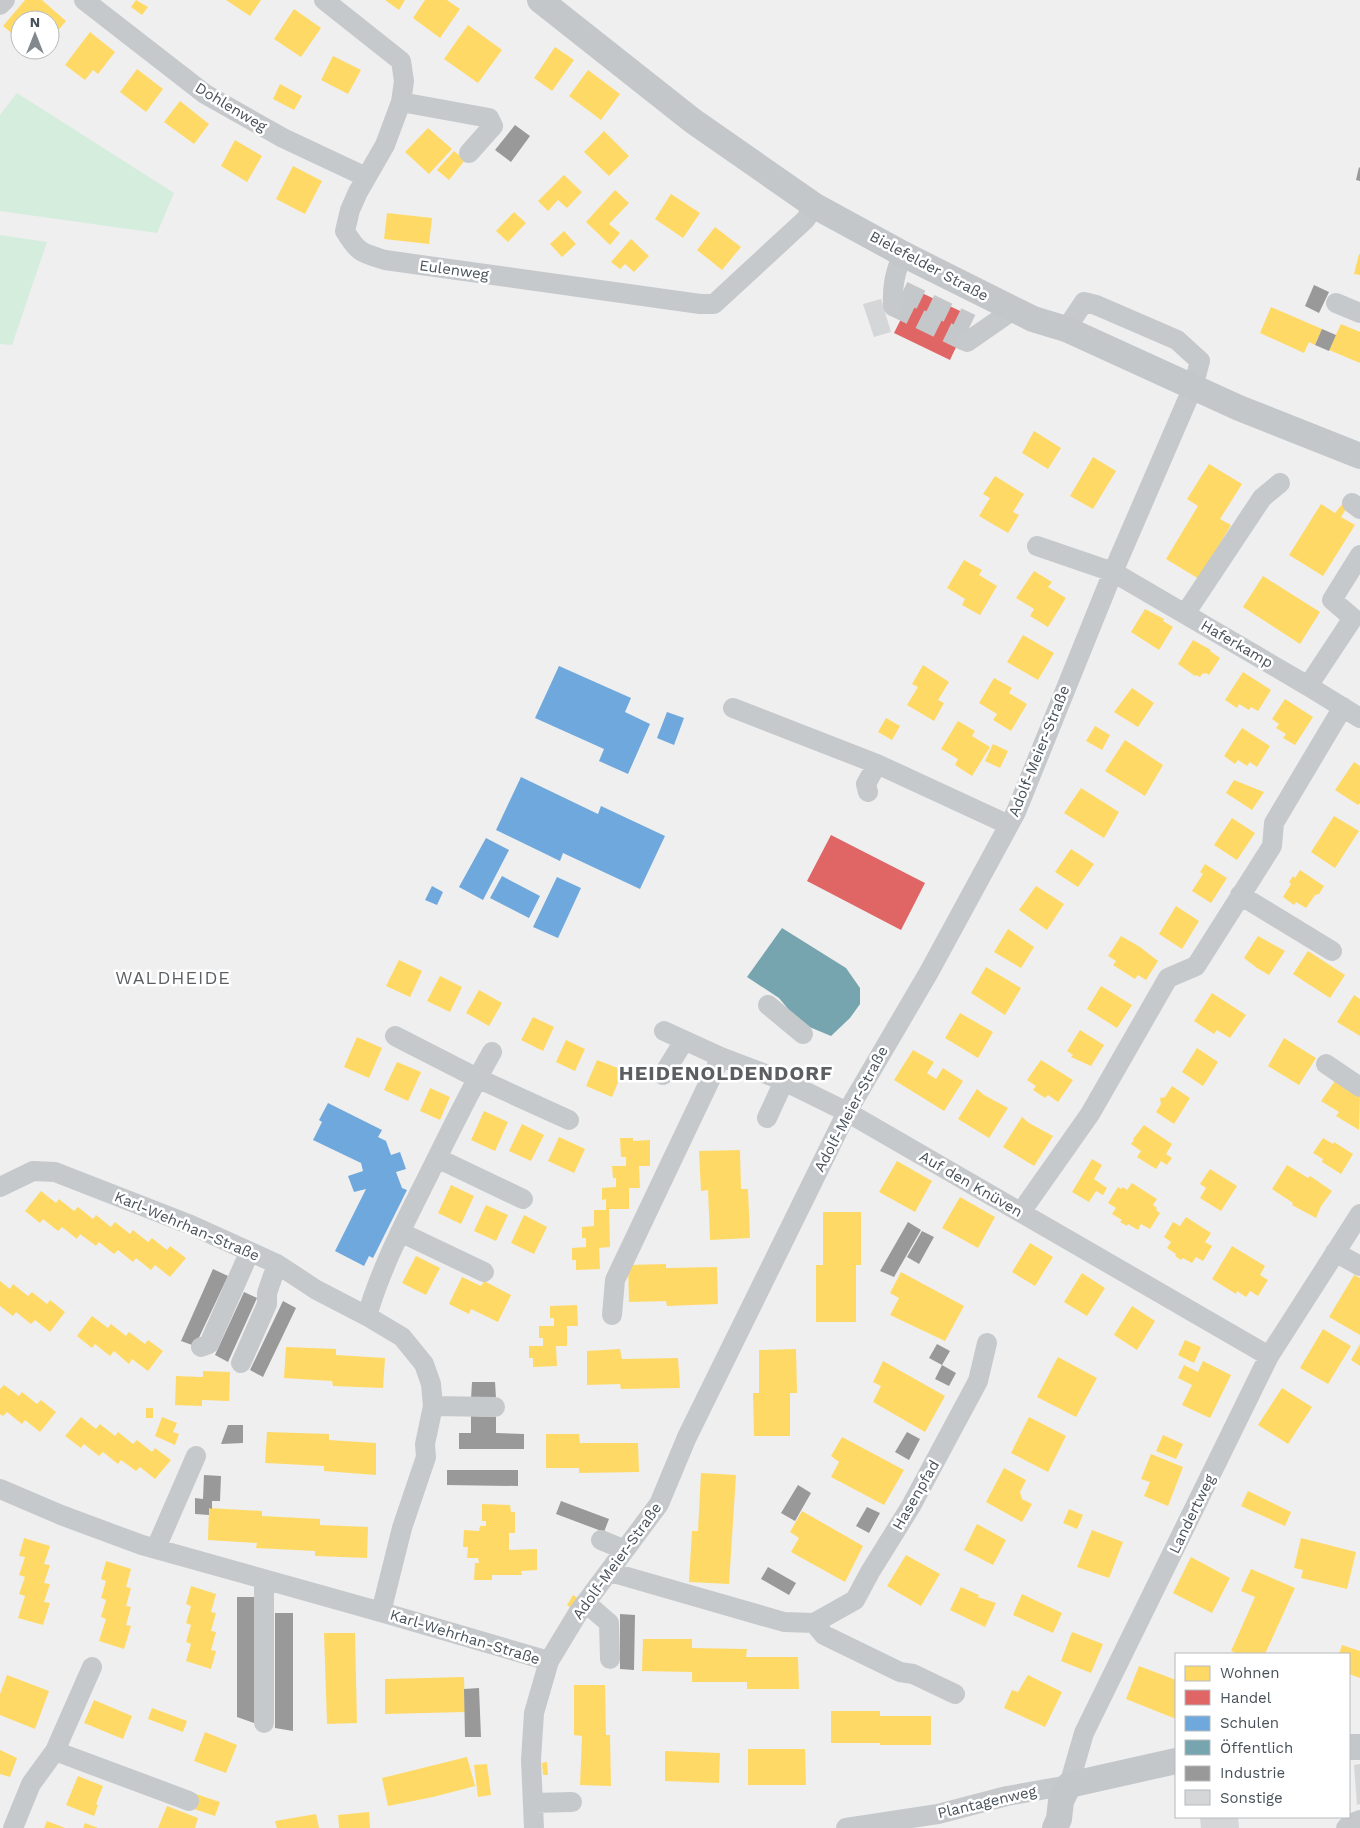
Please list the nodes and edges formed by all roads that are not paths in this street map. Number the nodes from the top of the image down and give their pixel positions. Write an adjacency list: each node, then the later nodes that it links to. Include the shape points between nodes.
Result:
1 (5, 0): 5 (street)
2 (84, 0): 8 (street, Dohlenweg, via 205,94 283,138)
3 (324, 0): 6 (street, Eulenweg, via 401,61 404,81)
4 (540, 0): 9 (main road, Bielefelder Straße, via 693,121)
5 (0, 6)
6 (402, 102): 7 (street, via 489,118 494,126); 8 (street, Eulenweg, via 385,146)
7 (469, 153)
8 (366, 177): 9 (street, Eulenweg, via 344,231 362,253 386,260 700,304 714,304 805,220)
9 (815, 206): 10 (main road, Bielefelder Straße)
10 (903, 254): 11 (street, via 896,270); 13 (main road, Bielefelder Straße)
11 (896, 295)
12 (1336, 303): 14 (street)
13 (1013, 310): 15 (main road, Bielefelder Straße); 16 (street)
14 (1360, 313)
15 (1066, 329): 17 (main road, Bielefelder Straße); 17 (street, Adolf-Meier-Straße, via 1084,302 1165,334 1177,340 1200,361)
16 (974, 332)
17 (1193, 387): 18 (main road, Bielefelder Straße); 22 (street, Adolf-Meier-Straße)
18 (1360, 456)
19 (1280, 484): 23 (street, via 1262,498)
20 (1037, 546): 22 (street, Haferkamp)
21 (1360, 555): 24 (street, via 1332,600 1353,618)
22 (1112, 572): 23 (street, Haferkamp); 30 (street, Adolf-Meier-Straße)
23 (1185, 614): 24 (street, Haferkamp)
24 (1308, 686): 25 (street, Haferkamp)
25 (1343, 707): 27 (street, Haferkamp); 31 (street, via 1274,823 1272,846)
26 (733, 708): 28 (street)
27 (1360, 718)
28 (877, 764): 29 (street, via 866,784); 30 (street)
29 (868, 792)
30 (1009, 825): 45 (street, Adolf-Meier-Straße, via 929,972)
31 (1240, 895): 32 (street); 51 (street, via 1196,966 1168,978 1090,1114)
32 (1332, 952)
33 (768, 1005): 35 (street)
34 (664, 1031): 37 (street, Auf den Knüven)
35 (803, 1034)
36 (395, 1036): 42 (street)
37 (684, 1042): 39 (street, Auf den Knüven); 41 (street)
38 (492, 1052): 42 (street)
39 (721, 1057): 43 (street, Auf den Knüven); 59 (street, via 615,1280)
40 (1326, 1064): 44 (street)
41 (663, 1075)
42 (477, 1078): 47 (street); 48 (street)
43 (784, 1081): 45 (street, Auf den Knüven); 46 (street)
44 (1360, 1087)
45 (847, 1112): 51 (street, Auf den Knüven); 71 (street, Adolf-Meier-Straße, via 687,1436 659,1504)
46 (767, 1118)
47 (569, 1120)
48 (437, 1158): 50 (street); 53 (street)
49 (0, 1187): 55 (street, Karl-Wehrhan-Straße, via 33,1171 56,1172 191,1225)
50 (523, 1199)
51 (1021, 1212): 63 (street, Auf den Knüven)
52 (1360, 1214): 54 (street, Landertweg)
53 (400, 1232): 58 (street); 60 (street, via 376,1284)
54 (1335, 1252): 57 (street); 63 (street, Landertweg)
55 (250, 1253): 56 (street, Karl-Wehrhan-Straße); 62 (street, via 209,1344)
56 (277, 1264): 60 (street, Karl-Wehrhan-Straße, via 315,1289); 64 (street, via 267,1293 267,1304)
57 (1360, 1266)
58 (484, 1272)
59 (612, 1315)
60 (368, 1316): 65 (street, Karl-Wehrhan-Straße, via 402,1336 424,1364 431,1384)
61 (987, 1343): 76 (street, Hasenpfad, via 978,1381 911,1506 855,1600)
62 (201, 1347)
63 (1269, 1356): 84 (street, Landertweg, via 1084,1732)
64 (241, 1363)
65 (433, 1406): 66 (street); 75 (street, Karl-Wehrhan-Straße, via 425,1444 426,1457 402,1528)
66 (495, 1407)
67 (196, 1456): 70 (street)
68 (0, 1490): 70 (street, Karl-Wehrhan-Straße)
69 (601, 1540): 71 (street)
70 (156, 1548): 73 (street, Karl-Wehrhan-Straße)
71 (625, 1550): 72 (street, Adolf-Meier-Straße)
72 (610, 1572): 74 (street, Adolf-Meier-Straße); 76 (street, via 784,1622)
73 (264, 1580): 75 (street, Karl-Wehrhan-Straße); 81 (street)
74 (586, 1603): 77 (street, via 609,1623); 78 (street, Adolf-Meier-Straße)
75 (381, 1612): 78 (street, Karl-Wehrhan-Straße)
76 (814, 1624): 80 (street, via 824,1635 900,1672 914,1674)
77 (610, 1659)
78 (548, 1662): 87 (street, Adolf-Meier-Straße, via 534,1713)
79 (92, 1667): 82 (street)
80 (955, 1694)
81 (264, 1724)
82 (56, 1751): 85 (street); 89 (street, via 31,1784)
83 (1175, 1761): 84 (main road)
84 (1069, 1785): 91 (street, Plantagenweg, via 1007,1796 938,1814); 92 (main road, via 1060,1801)
85 (189, 1801)
86 (572, 1802): 87 (street)
87 (532, 1803): 90 (street, Adolf-Meier-Straße)
88 (1360, 1820): 93 (street)
89 (13, 1828)
90 (534, 1828)
91 (846, 1828)
92 (1055, 1828)
93 (1346, 1828)

